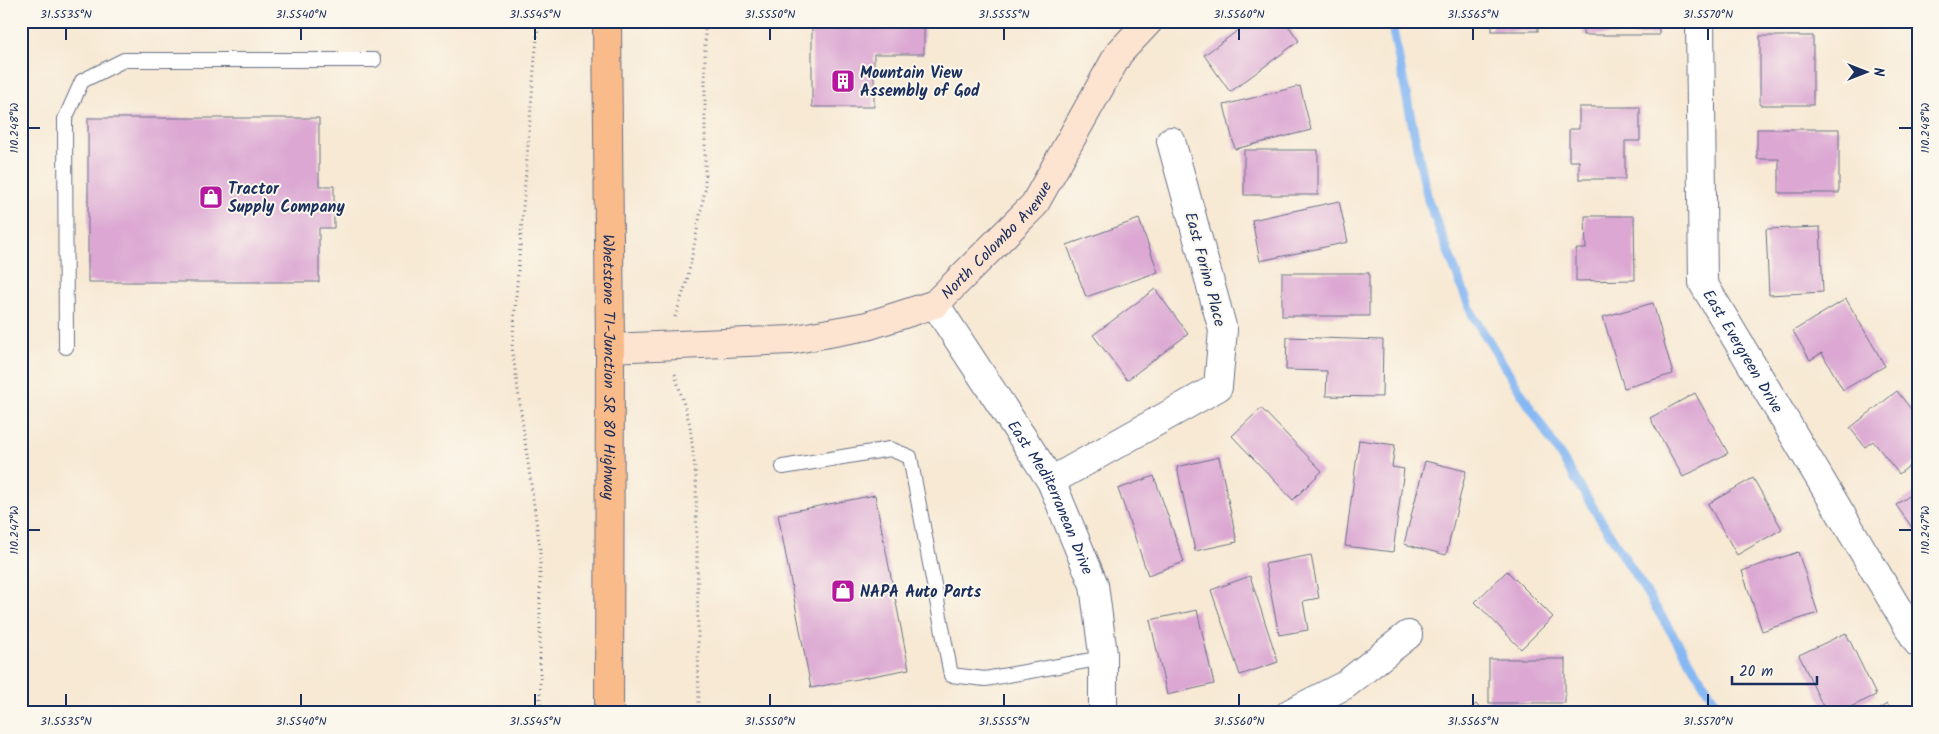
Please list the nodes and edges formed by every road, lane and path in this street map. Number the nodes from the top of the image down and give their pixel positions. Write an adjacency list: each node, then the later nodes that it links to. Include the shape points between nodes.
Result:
1 (540, 21): 15 (path, via 512,347 540,549)
2 (607, 21): 9 (highway, Whetstone TI-Junction SR 80 Highway)
3 (1149, 21): 7 (street, North Colombo Avenue, via 1119,53 1034,205)
4 (1700, 21): 13 (street, East Evergreen Drive, via 1703,283)
5 (374, 60): 8 (lane, via 124,60 82,81 65,119)
6 (1171, 141): 11 (street, East Forino Place, via 1223,330 1218,387)
7 (935, 304): 9 (street, North Colombo Avenue, via 867,326 791,340); 11 (street, East Mediterranean Drive)
8 (66, 346)
9 (610, 348): 16 (highway, Whetstone TI-Junction SR 80 Highway)
10 (783, 467): 14 (lane, via 890,449 910,457 951,675 985,679)
11 (1051, 482): 14 (street, East Mediterranean Drive, via 1094,585)
12 (1408, 635): 18 (street, via 1345,685)
13 (1918, 643)
14 (1103, 658): 17 (street, East Mediterranean Drive)
15 (540, 713)
16 (609, 713)
17 (1103, 713)
18 (1290, 713)

